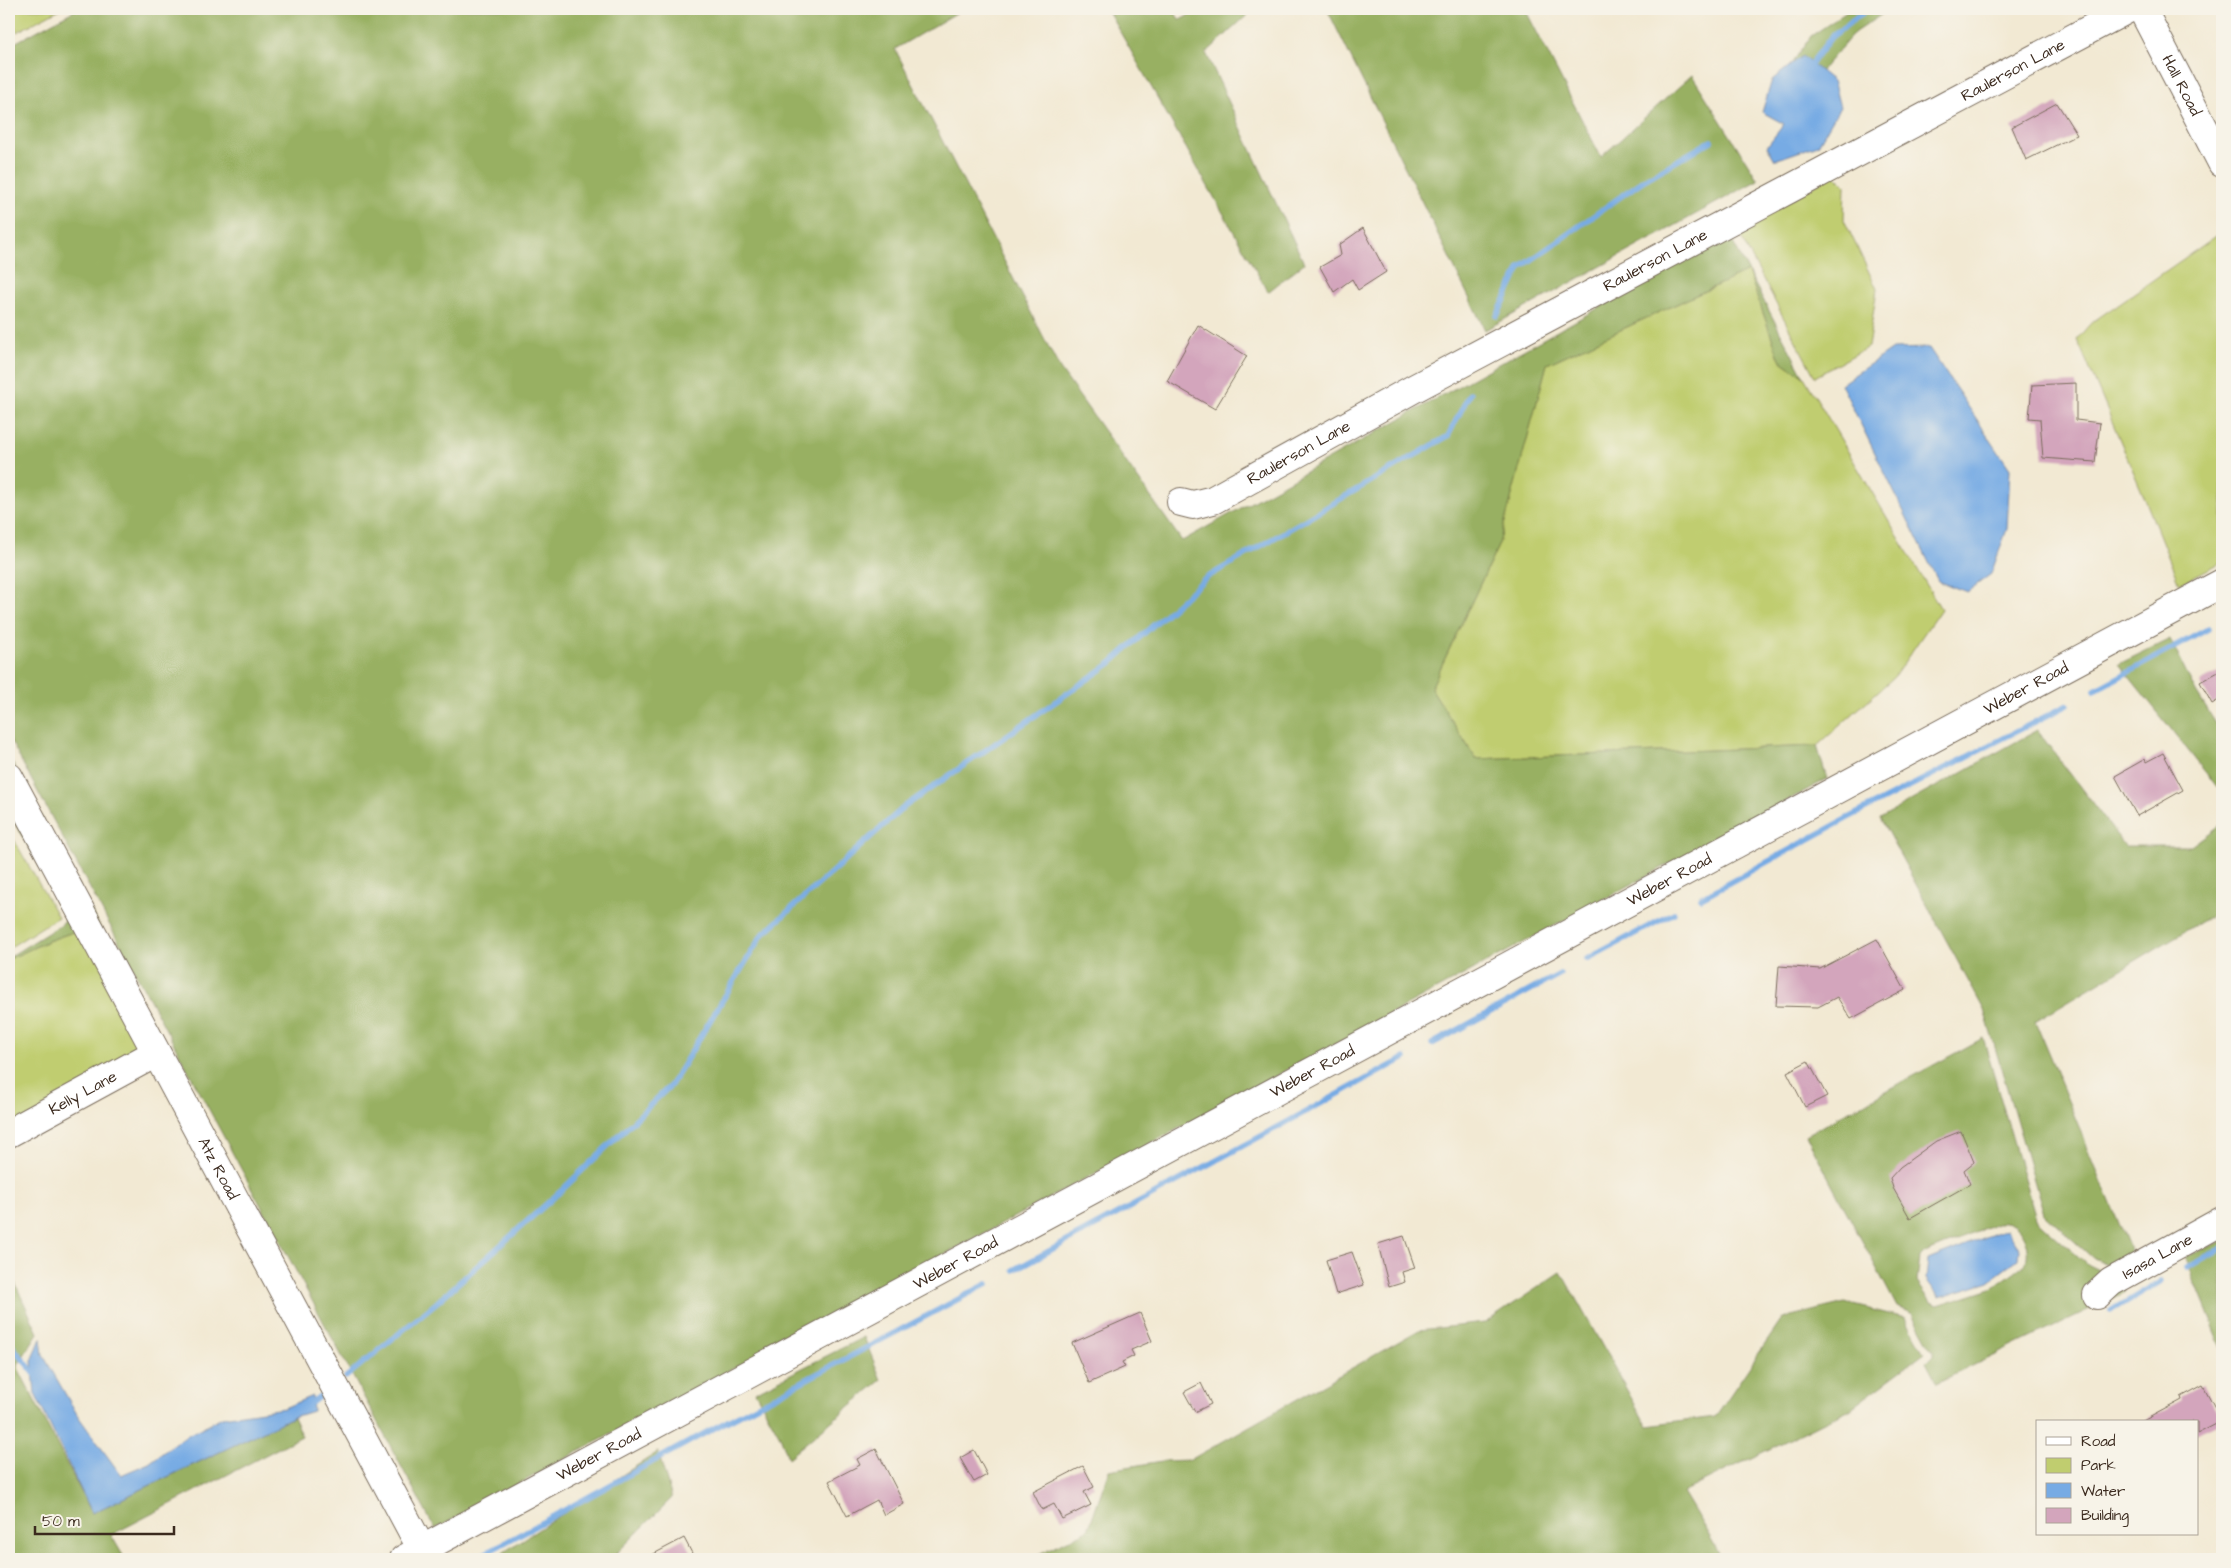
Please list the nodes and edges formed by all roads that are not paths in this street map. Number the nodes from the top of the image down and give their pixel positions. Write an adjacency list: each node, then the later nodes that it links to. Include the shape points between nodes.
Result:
1 (2128, 9): 4 (street, Raulerson Lane, via 1415,388 1214,500 1194,505)
2 (2142, 9): 3 (street, Hall Road)
3 (2222, 163)
4 (1181, 502)
5 (2222, 583): 11 (street, Weber Road)
6 (9, 777): 7 (street, Atz Road)
7 (156, 1053): 8 (street, Kelly Lane); 11 (street, Atz Road)
8 (9, 1133)
9 (2222, 1221): 10 (street, Isasa Lane, via 2111,1282)
10 (2097, 1296)
11 (417, 1556)

